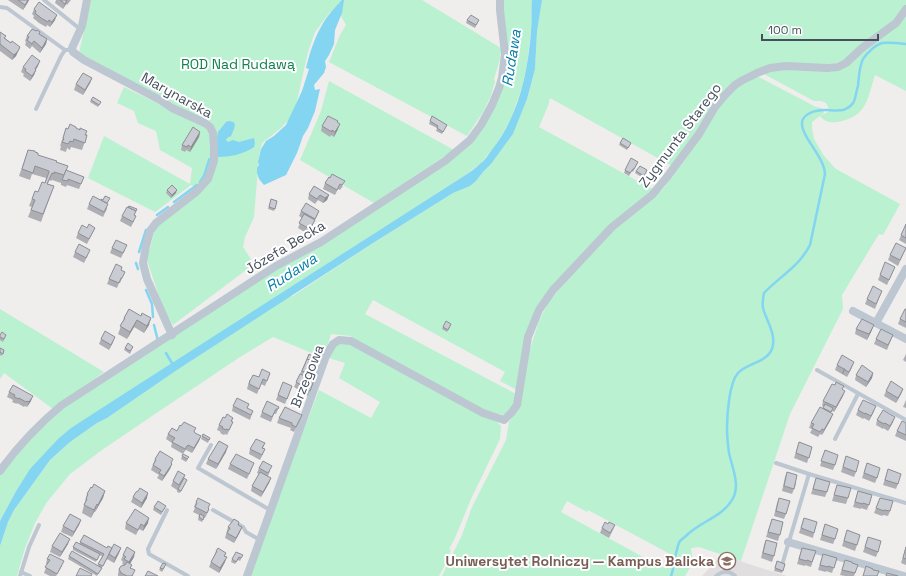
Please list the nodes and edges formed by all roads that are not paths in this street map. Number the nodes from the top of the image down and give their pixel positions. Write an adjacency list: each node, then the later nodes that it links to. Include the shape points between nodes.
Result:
1 (44, 0): 6 (lane)
2 (88, 0): 6 (street)
3 (500, 0): 12 (street, Józefa Becka, via 505,54 502,78 487,116 470,140 445,161 321,242 276,266)
4 (0, 7): 7 (lane, via 7,8)
5 (906, 9): 16 (street, Zygmunta Starego, via 896,23 838,67 770,68 741,81 724,95 679,162 652,195 612,226 553,290 539,310 528,337 517,404)
6 (80, 29): 7 (street)
7 (69, 49): 8 (lane, via 61,56); 12 (street, Marynarska, via 84,60 172,108 205,123 213,133 214,161 208,180 156,223 150,231 146,246 143,263 147,279)
8 (36, 109)
9 (906, 269): 11 (street)
10 (853, 311): 11 (street)
11 (876, 323): 13 (street)
12 (172, 335): 21 (street, Józefa Becka, via 58,409 34,430)
13 (906, 339)
14 (817, 370): 15 (lane)
15 (858, 394): 17 (lane); 18 (lane)
16 (504, 420): 26 (street, Brzegowa, via 483,413 351,341 339,340 333,344 326,356)
17 (906, 420)
18 (835, 439)
19 (211, 445): 26 (lane, via 198,468)
20 (776, 463): 22 (lane)
21 (0, 470)
22 (809, 474): 23 (lane); 29 (lane)
23 (906, 503)
24 (167, 510): 33 (lane, via 148,549 149,554)
25 (213, 510): 28 (lane)
26 (271, 510): 28 (street, Brzegowa)
27 (40, 525): 31 (lane)
28 (260, 540): 34 (street, Brzegowa)
29 (788, 542): 30 (lane); 37 (street)
30 (782, 564)
31 (20, 574): 32 (lane)
32 (30, 576)
33 (188, 576)
34 (247, 576)
35 (716, 576): 36 (lane, via 719,573 730,572)
36 (735, 576)
37 (904, 576)

